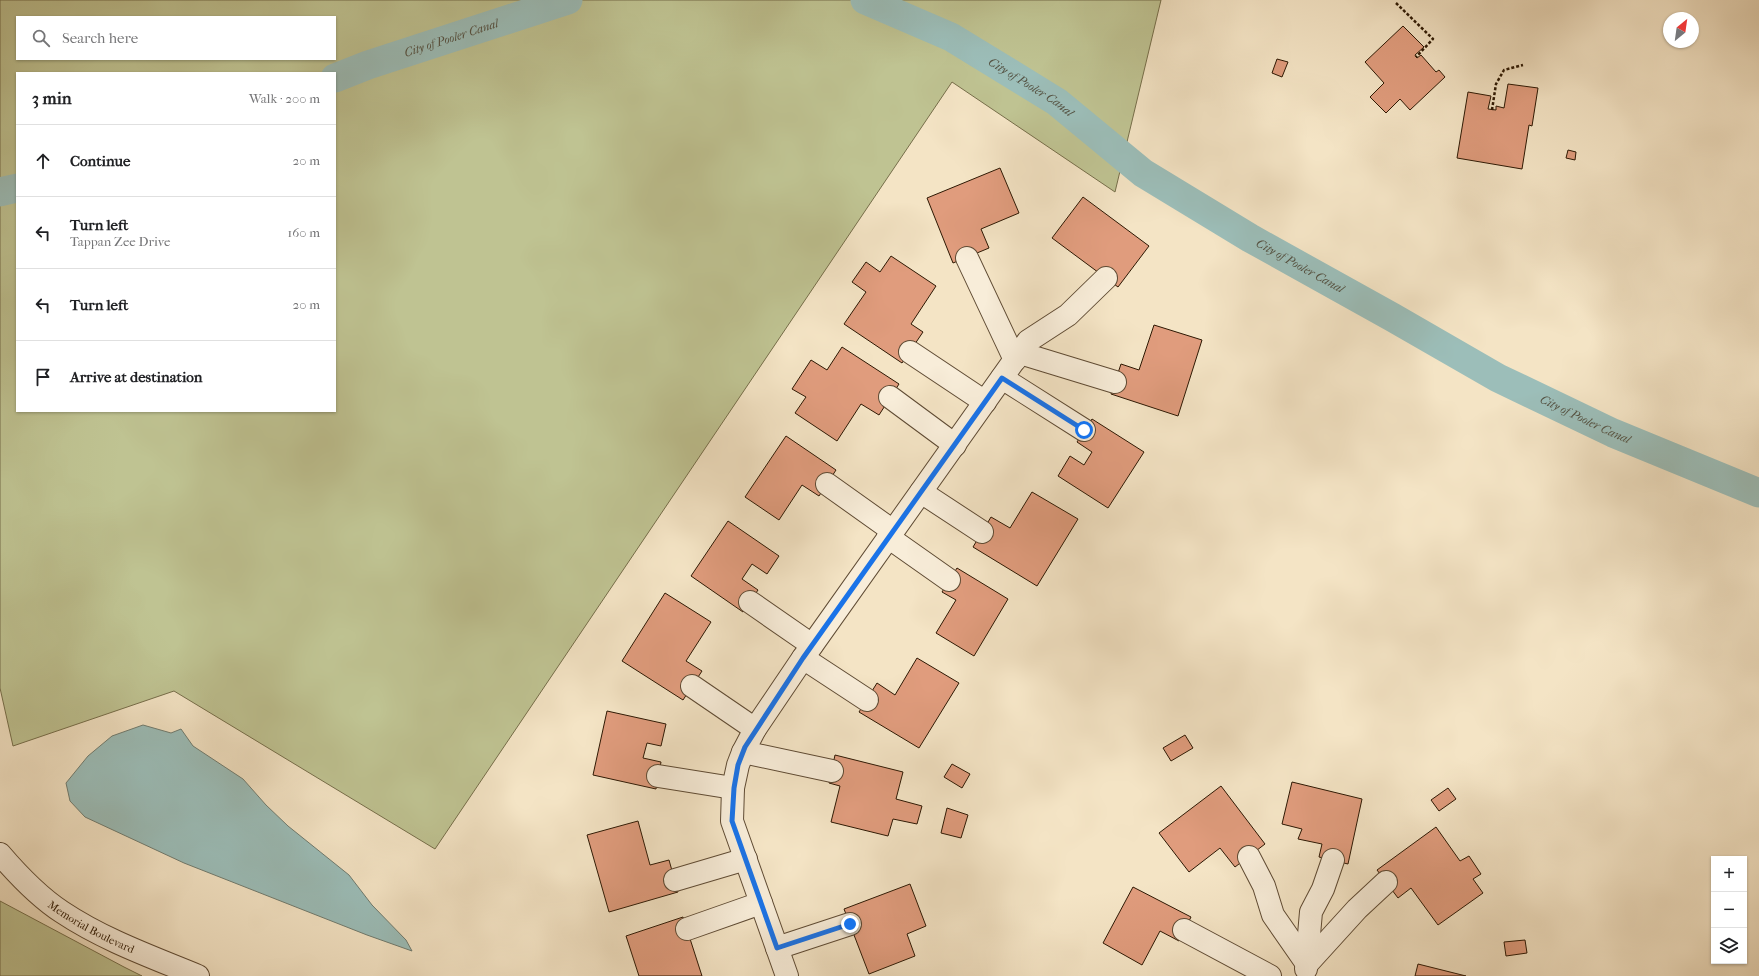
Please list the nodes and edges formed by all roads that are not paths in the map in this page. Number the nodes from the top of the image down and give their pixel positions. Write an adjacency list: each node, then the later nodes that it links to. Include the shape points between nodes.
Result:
1 (967, 258): 3 (street)
2 (1106, 278): 3 (street, via 1068,315)
3 (1021, 351): 5 (street); 6 (street)
4 (910, 352): 8 (street)
5 (1002, 378): 8 (street); 9 (street)
6 (1115, 382)
7 (890, 397): 10 (street)
8 (985, 402): 10 (street)
9 (1084, 430)
10 (954, 444): 12 (street)
11 (827, 484): 14 (street)
12 (921, 492): 13 (street); 14 (street)
13 (982, 532)
14 (891, 534): 15 (street); 17 (street)
15 (949, 580)
16 (750, 602): 17 (street)
17 (808, 651): 19 (street); 20 (street)
18 (692, 686): 20 (street)
19 (867, 700)
20 (755, 729): 21 (street)
21 (743, 752): 22 (street); 24 (street)
22 (832, 771)
23 (658, 776): 24 (street)
24 (734, 788): 27 (street, via 732,821)
25 (0, 854): 37 (street, Memorial Boulevard, via 19,876 62,912 110,939)
26 (1249, 857): 36 (street, via 1264,886 1273,915)
27 (746, 859): 29 (street); 31 (street)
28 (1333, 860): 36 (street, via 1323,889 1311,912)
29 (675, 880)
30 (1386, 882): 36 (street, via 1356,909)
31 (761, 903): 33 (street); 35 (street)
32 (850, 924): 35 (street)
33 (687, 929)
34 (1184, 930): 39 (street)
35 (777, 948): 38 (street)
36 (1306, 970)
37 (198, 976)
38 (787, 976)
39 (1270, 976)

